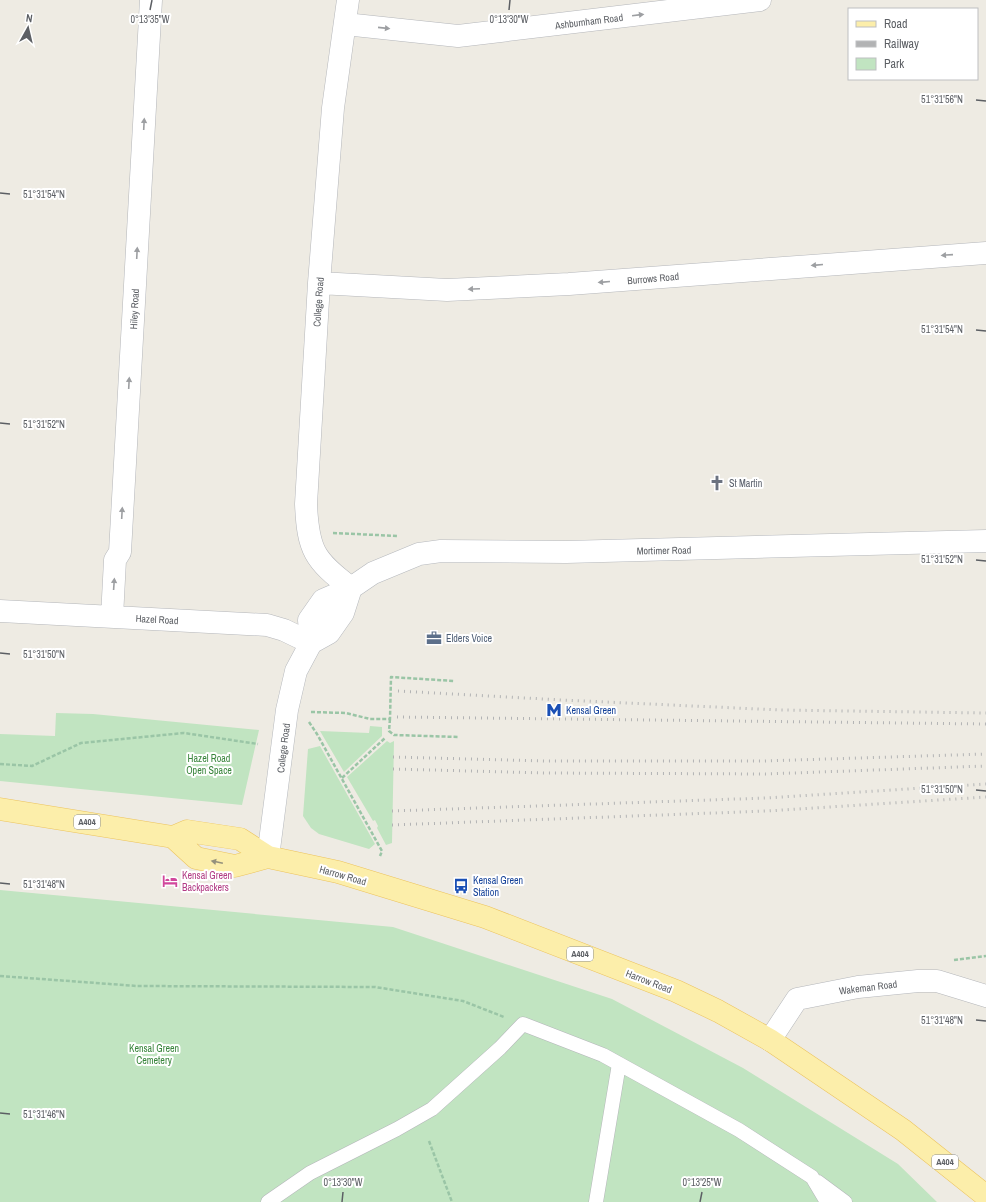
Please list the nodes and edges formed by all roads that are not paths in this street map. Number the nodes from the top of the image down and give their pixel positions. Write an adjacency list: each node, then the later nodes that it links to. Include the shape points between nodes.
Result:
1 (151, 0): 10 (street, Hiley Road, one-way to 1, via 115,560 120,552)
2 (348, 0): 4 (street, College Road)
3 (760, 0): 4 (street, Ashburnham Road, one-way to 3, via 458,36)
4 (345, 24): 6 (street, College Road, via 333,108)
5 (986, 253): 6 (street, Burrows Road, one-way to 6, via 569,284 447,290)
6 (319, 283): 8 (street, College Road, via 307,465 307,530 315,555)
7 (986, 541): 8 (street, Mortimer Road, via 574,552 441,551 416,555 373,573)
8 (351, 588): 11 (street, via 323,600 309,620)
9 (0, 611): 10 (street, Hazel Road)
10 (112, 617): 11 (street, Hazel Road, via 274,626)
11 (311, 643): 13 (street, College Road, via 296,671 287,710)
12 (0, 809): 13 (main road, Harrow Road / A404, via 173,837 196,858 235,866)
13 (268, 857): 15 (main road, Harrow Road / A404, via 338,872 485,917 676,991)
14 (986, 996): 15 (street, Wakeman Road, via 937,981 858,987 816,994 797,999)
15 (770, 1040): 18 (main road, Harrow Road / A404, via 898,1126)
16 (619, 1064): 17 (lane, via 739,1130); 19 (lane, via 603,1055 523,1024 432,1109 310,1173); 20 (lane)
17 (812, 1177): 21 (lane); 22 (lane)
18 (986, 1196)
19 (268, 1202)
20 (596, 1202)
21 (827, 1202)
22 (845, 1202)

